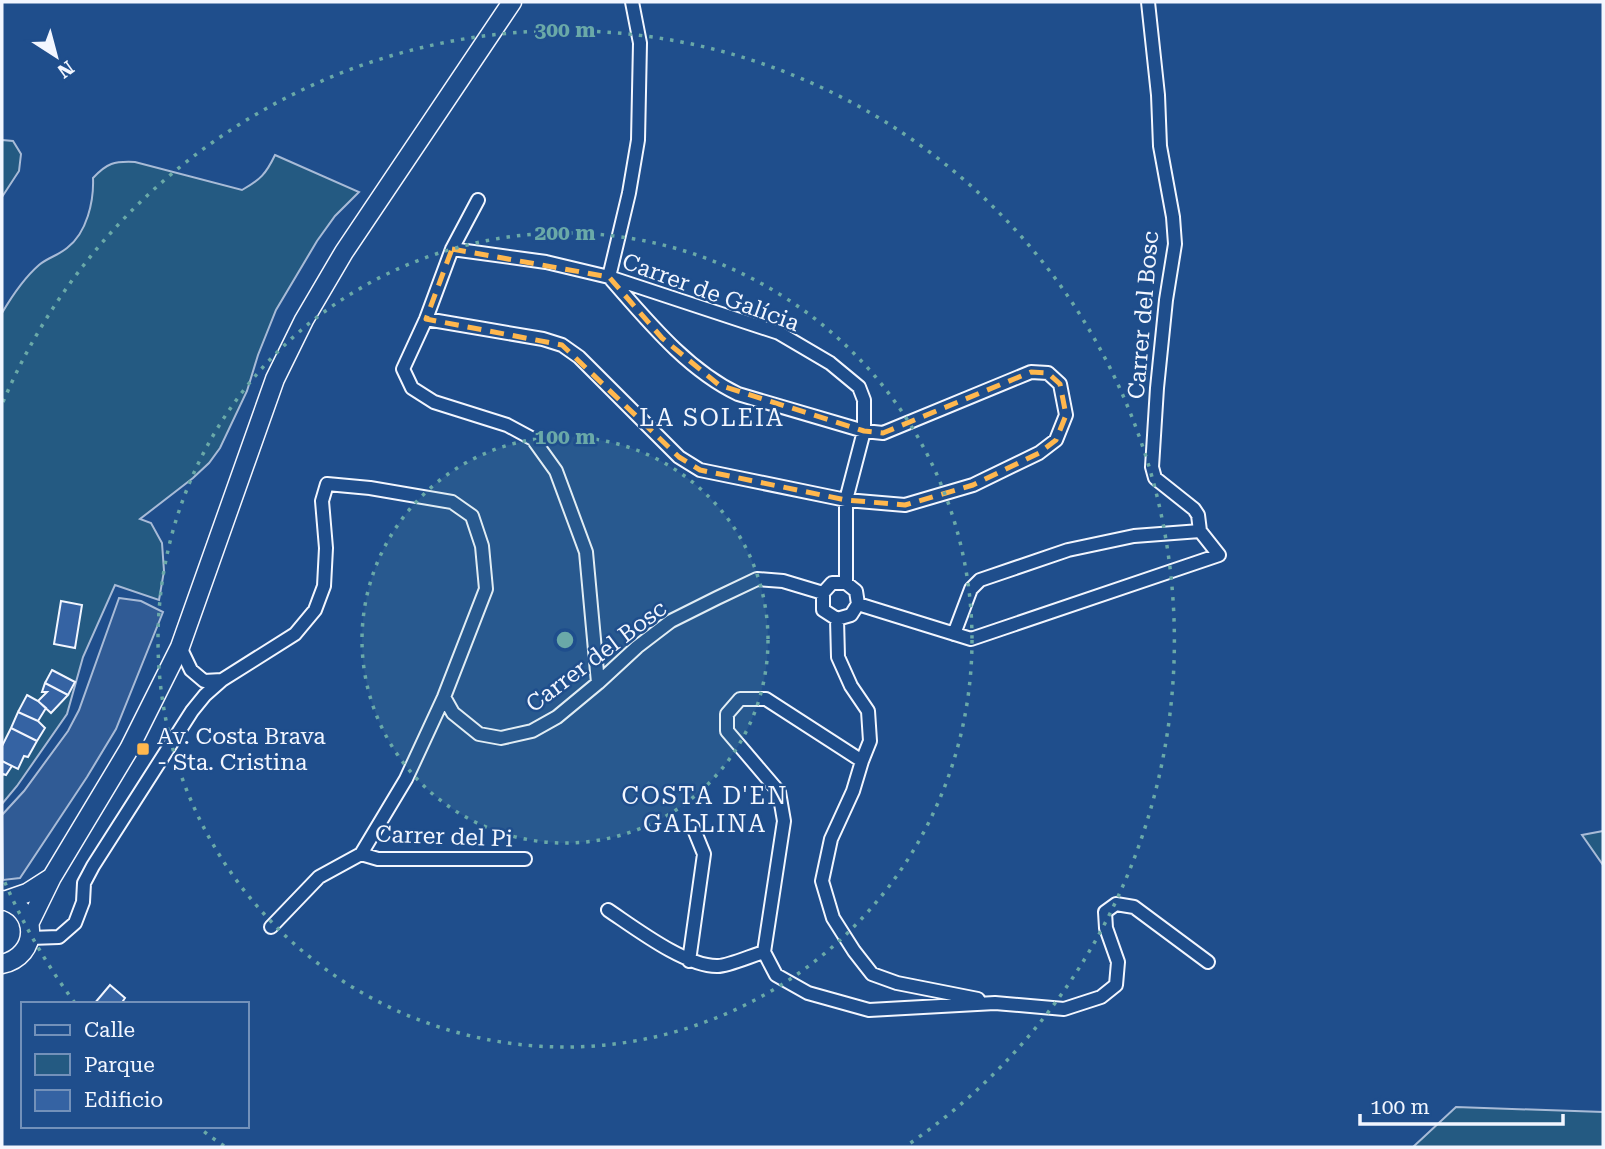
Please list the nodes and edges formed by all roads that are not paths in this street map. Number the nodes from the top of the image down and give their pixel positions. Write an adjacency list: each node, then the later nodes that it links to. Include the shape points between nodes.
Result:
1 (512, 2): 16 (main road, via 344,252 304,320 275,379)
2 (632, 2): 6 (street, via 640,43 638,140)
3 (1148, 2): 10 (street, Carrer del Bosc, via 1160,146 1175,243 1152,467 1155,478 1194,509)
4 (478, 200): 5 (street)
5 (452, 249): 6 (street, Carrer de Galícia, via 546,262); 7 (street)
6 (609, 277): 8 (street, via 662,338 719,385); 8 (street, Carrer de Galícia, via 779,333 830,363 859,387 864,400)
7 (426, 319): 9 (street, via 562,345 679,457 700,470); 18 (street, via 403,369 412,387 434,402 508,425 533,439 556,471 586,552)
8 (864, 431): 9 (street, Carrer de Galícia); 9 (street, via 883,432 1031,372 1048,373 1060,384 1066,415 1056,440 1039,453 973,485 905,505)
9 (846, 500): 11 (street, Carrer de Galícia)
10 (1200, 531): 15 (street, via 1134,536 1068,550 980,580 971,589); 15 (street, Carrer del Bosc, via 1219,555 971,639)
11 (846, 583): 12 (street, via 832,583); 13 (street, via 856,591)
12 (822, 593): 14 (street, via 824,610); 18 (street, Carrer del Bosc, via 783,581 757,579 671,621)
13 (858, 604): 14 (street, via 851,615); 15 (street)
14 (837, 619): 20 (street, via 838,657 867,711 870,741)
15 (954, 634)
16 (180, 647): 17 (street, via 191,670 204,681); 24 (main road, via 129,749)
17 (222, 680): 19 (street, via 295,634 315,610 324,586 322,501 327,484 452,502 472,516 482,546 486,589); 28 (street, via 192,711 93,866 75,923 59,937)
18 (598, 683): 19 (street, Carrer del Bosc, via 557,717 532,731 501,738 479,734 453,713)
19 (444, 697): 22 (street, via 406,779)
20 (862, 761): 29 (street, via 766,699 740,699 727,714 727,731 779,792 784,821); 33 (street, via 831,839 822,881 833,918 872,974)
21 (693, 827): 30 (street, via 704,854)
22 (361, 854): 23 (street, Carrer del Pi, via 378,859); 27 (street, via 319,877)
23 (525, 859)
24 (52, 877): 25 (main road); 28 (main road)
25 (3, 901): 28 (main road, via 20,909)
26 (608, 910): 30 (street)
27 (271, 927)
28 (29, 931): 32 (main road, via 20,956)
29 (764, 952): 30 (street, via 718,966); 33 (street, via 776,975 808,993 869,1010)
30 (689, 961)
31 (1208, 962): 33 (street, via 1134,907 1116,904 1105,912 1118,962 1116,985 1101,997 1064,1009)
32 (2, 964)
33 (995, 1003)

